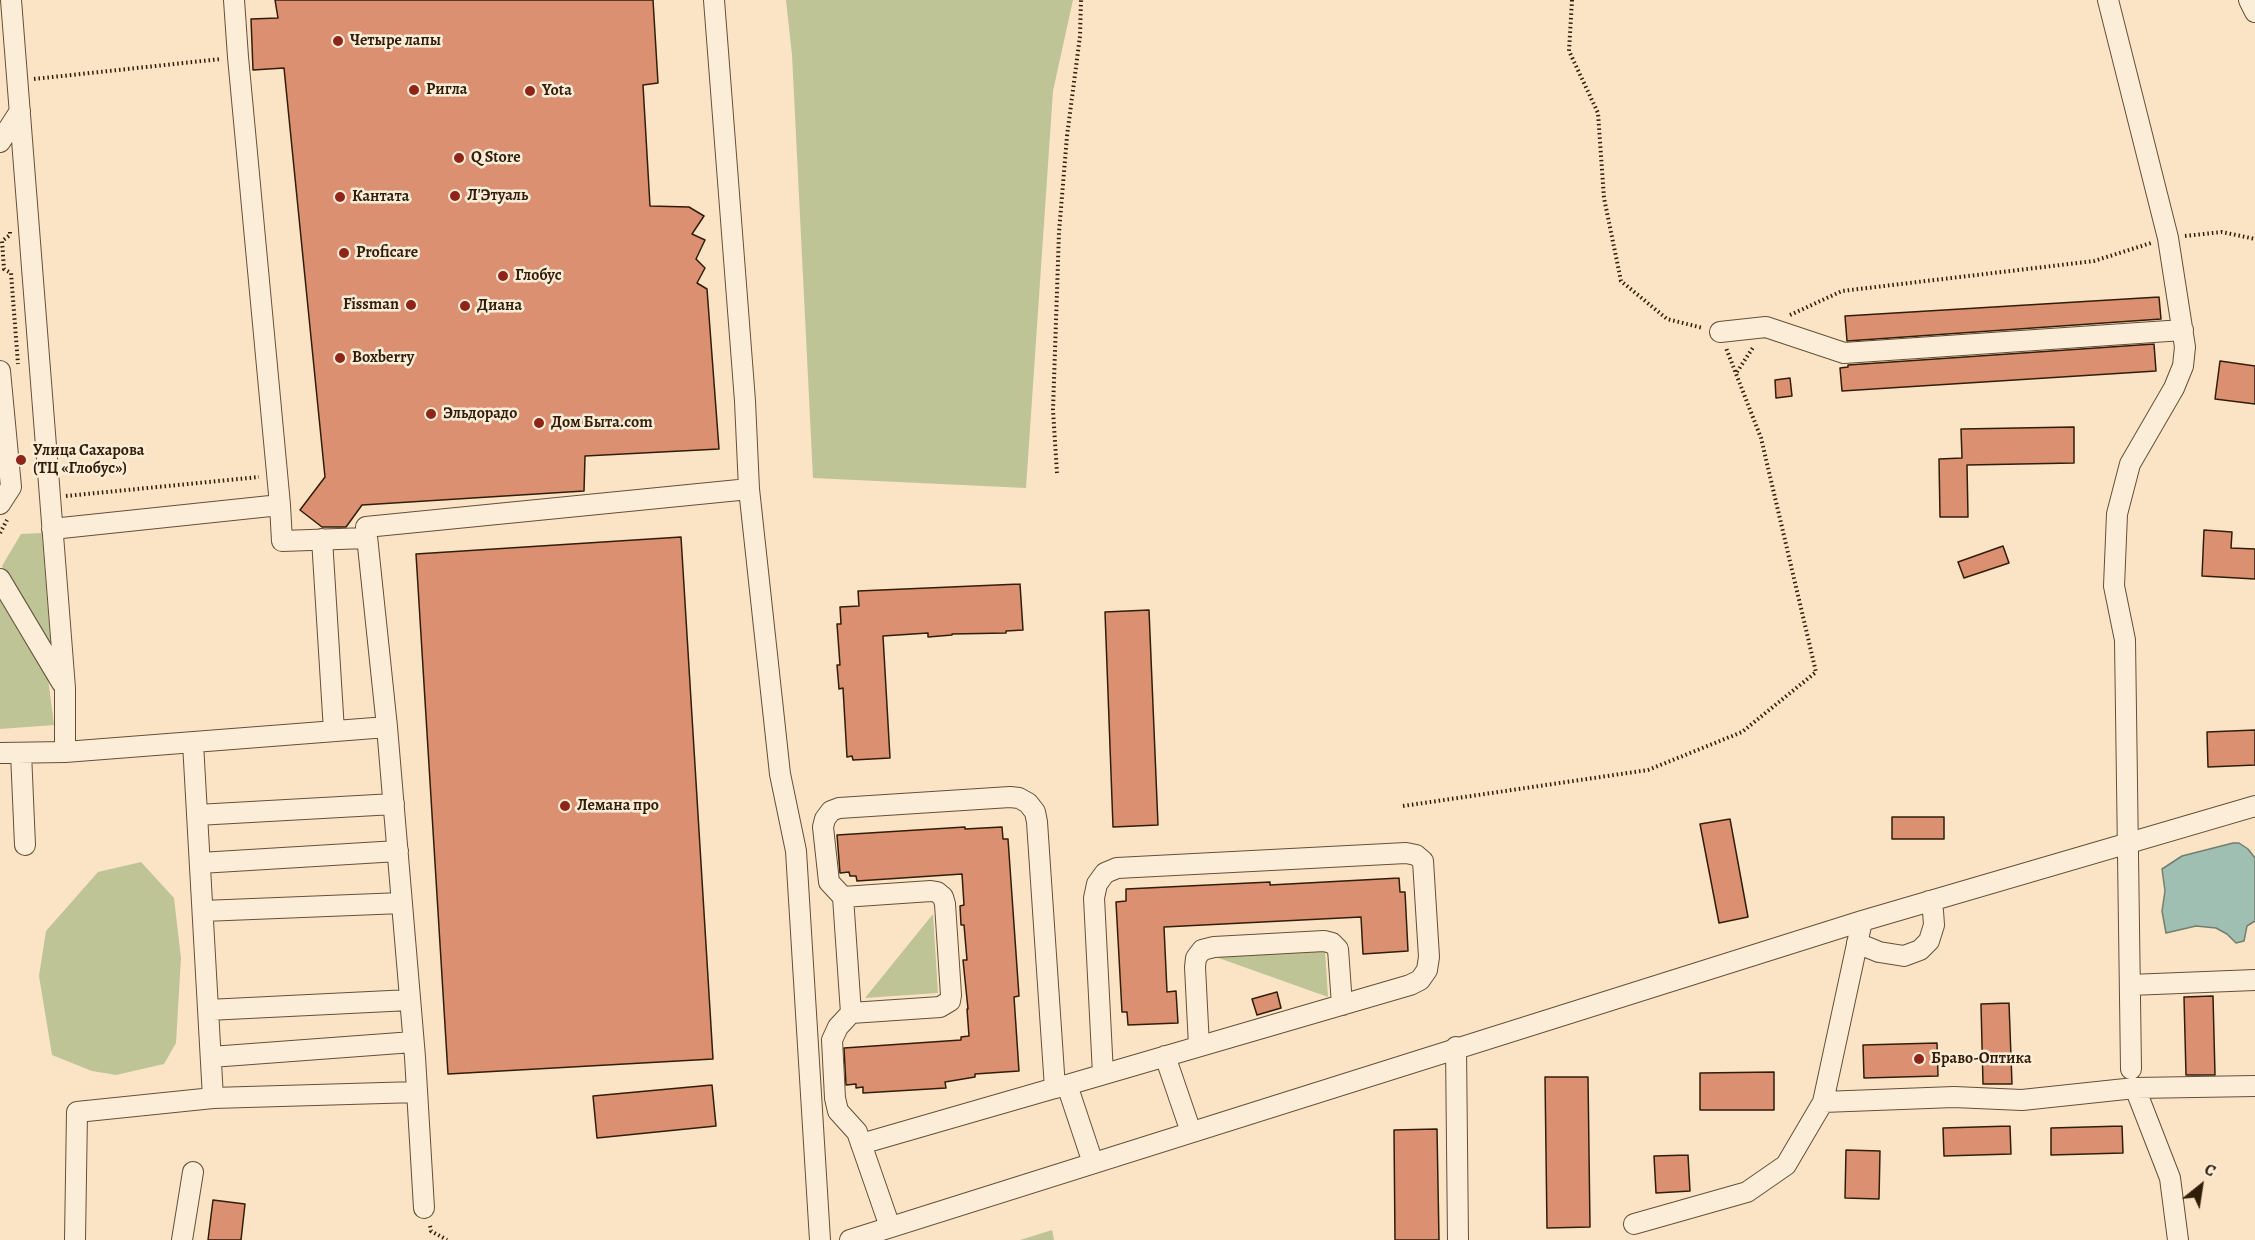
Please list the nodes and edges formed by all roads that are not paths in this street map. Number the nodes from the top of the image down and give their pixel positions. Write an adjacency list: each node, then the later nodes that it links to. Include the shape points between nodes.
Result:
1 (11, 0): 7 (street)
2 (234, 0): 14 (street)
3 (714, 0): 12 (street, via 745,401)
4 (2108, 0): 9 (street, via 2168,238)
5 (2249, 0): 6 (street)
6 (2255, 12)
7 (20, 111): 8 (street); 15 (street)
8 (0, 142)
9 (2183, 330): 10 (street, via 1844,353 1766,327); 29 (street, via 2183,366 2130,464 2117,514 2114,586 2125,640)
10 (1720, 332)
11 (0, 371): 13 (street, via 11,487)
12 (748, 489): 16 (street, via 366,527); 66 (street, via 780,774 796,851)
13 (0, 504)
14 (280, 505): 15 (street); 17 (street, via 282,541)
15 (52, 529): 19 (street)
16 (367, 538): 17 (street); 20 (street)
17 (322, 539): 21 (street)
18 (0, 579): 19 (street)
19 (64, 688): 23 (street)
20 (387, 727): 21 (street); 26 (street)
21 (334, 731): 22 (street)
22 (193, 742): 23 (street); 28 (street)
23 (65, 752): 25 (street)
24 (0, 753): 25 (street)
25 (21, 753): 30 (street)
26 (394, 804): 28 (street); 31 (street)
27 (2255, 806): 29 (street)
28 (197, 815): 32 (street)
29 (2129, 842): 34 (street); 40 (street)
30 (25, 845)
31 (398, 851): 32 (street); 35 (street)
32 (200, 863): 36 (street)
33 (843, 897): 44 (street); 44 (street, via 931,891 938,892 945,904 950,1001 940,1007); 53 (street, via 826,873 823,827 831,811 1010,797 1028,803 1037,822)
34 (1929, 901): 37 (street); 38 (street, via 1934,925 1929,941 1920,950 1904,956)
35 (402, 903): 36 (street); 41 (street)
36 (203, 911): 43 (street)
37 (1862, 921): 38 (street); 47 (street)
38 (1857, 943): 56 (street)
39 (2255, 980): 40 (street)
40 (2130, 985): 51 (street)
41 (410, 1000): 43 (street); 45 (street)
42 (1342, 1005): 46 (street); 46 (street, via 1338,949 1332,943 1202,950 1195,967); 50 (street, via 1410,985 1427,970 1424,869 1423,861 1416,855 1117,868 1105,873 1096,885 1094,898)
43 (208, 1010): 49 (street)
44 (851, 1013): 58 (street, via 832,1040 835,1098 838,1111 857,1132)
45 (413, 1042): 49 (street); 54 (street)
46 (1199, 1046): 48 (street)
47 (1456, 1047): 57 (street); 68 (street)
48 (1165, 1056): 50 (street); 57 (street)
49 (211, 1057): 55 (street)
50 (1103, 1074): 53 (street)
51 (2133, 1078): 52 (street); 56 (street, via 2022,1100 1954,1097); 69 (street, via 2170,1178)
52 (2255, 1086)
53 (1061, 1087): 58 (street); 59 (street)
54 (417, 1092): 55 (street); 61 (street)
55 (213, 1098): 64 (street, via 77,1112)
56 (1823, 1102): 62 (street, via 1786,1165 1747,1192)
57 (1191, 1132): 59 (street)
58 (861, 1144): 63 (street)
59 (1093, 1162): 63 (street)
60 (193, 1172): 65 (street)
61 (424, 1208)
62 (1634, 1224)
63 (890, 1227): 67 (street)
64 (75, 1240)
65 (182, 1240)
66 (820, 1240)
67 (850, 1240)
68 (1458, 1240)
69 (2178, 1240)

